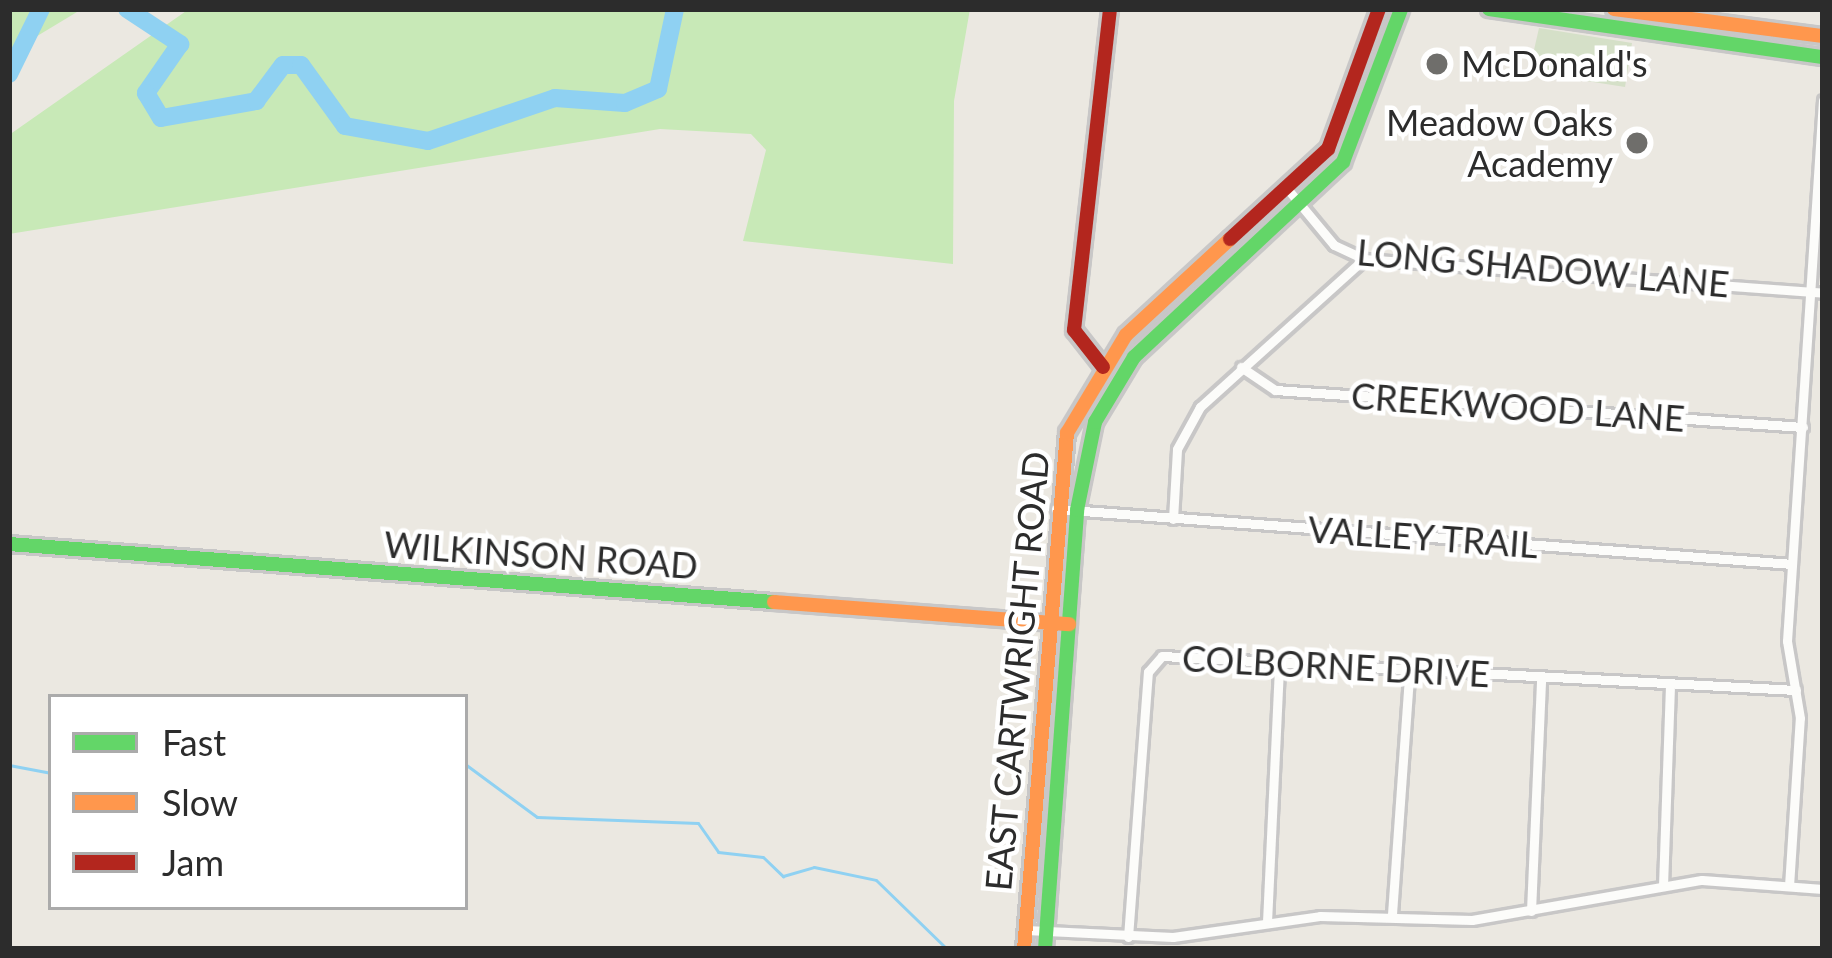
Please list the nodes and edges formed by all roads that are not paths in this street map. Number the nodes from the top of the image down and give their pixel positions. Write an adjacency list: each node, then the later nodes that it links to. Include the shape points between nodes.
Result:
1 (1110, 9): 14 (main road, via 1074,330)
2 (1378, 9): 10 (main road, EAST CARTWRIGHT ROAD, via 1335,137)
3 (1401, 9): 11 (main road, EAST CARTWRIGHT ROAD, via 1356,134)
4 (1489, 9): 6 (main road)
5 (1614, 9): 7 (main road)
6 (1529, 12): 8 (main road)
7 (1823, 38)
8 (1823, 57)
9 (1823, 100): 13 (street)
10 (1290, 191): 11 (street, LONG SHADOW LANE); 14 (main road, EAST CARTWRIGHT ROAD)
11 (1302, 209): 12 (street, LONG SHADOW LANE); 16 (main road, EAST CARTWRIGHT ROAD)
12 (1364, 259): 13 (street, LONG SHADOW LANE); 15 (street)
13 (1817, 292): 17 (street)
14 (1100, 364): 16 (main road); 18 (main road, EAST CARTWRIGHT ROAD, via 1067,433)
15 (1241, 367): 17 (street, CREEKWOOD LANE, via 1275,390); 20 (street, via 1199,407 1178,449)
16 (1119, 378): 19 (main road, EAST CARTWRIGHT ROAD, via 1086,448)
17 (1803, 427): 22 (street)
18 (1054, 509): 19 (street, VALLEY TRAIL); 23 (main road, EAST CARTWRIGHT ROAD)
19 (1077, 510): 20 (street, VALLEY TRAIL); 24 (main road, EAST CARTWRIGHT ROAD)
20 (1173, 519): 22 (street, VALLEY TRAIL)
21 (9, 544): 23 (main road, WILKINSON ROAD)
22 (1792, 564): 29 (street)
23 (1047, 623): 24 (main road, WILKINSON ROAD); 36 (main road, EAST CARTWRIGHT ROAD)
24 (1069, 624): 37 (main road, EAST CARTWRIGHT ROAD)
25 (1279, 665): 26 (street, COLBORNE DRIVE); 35 (street); 38 (street, COLBORNE DRIVE, via 1153,662)
26 (1409, 676): 27 (street, COLBORNE DRIVE); 34 (street)
27 (1540, 677): 28 (street, COLBORNE DRIVE); 33 (street)
28 (1670, 688): 29 (street, COLBORNE DRIVE); 30 (street)
29 (1796, 690): 31 (street)
30 (1664, 886): 31 (street); 33 (street)
31 (1789, 886): 32 (street)
32 (1823, 889)
33 (1532, 911): 34 (street)
34 (1392, 914): 35 (street)
35 (1267, 922): 38 (street)
36 (1026, 930): 37 (street); 39 (main road, EAST CARTWRIGHT ROAD)
37 (1047, 932): 38 (street); 40 (main road, EAST CARTWRIGHT ROAD)
38 (1128, 938)
39 (1024, 949)
40 (1046, 949)

